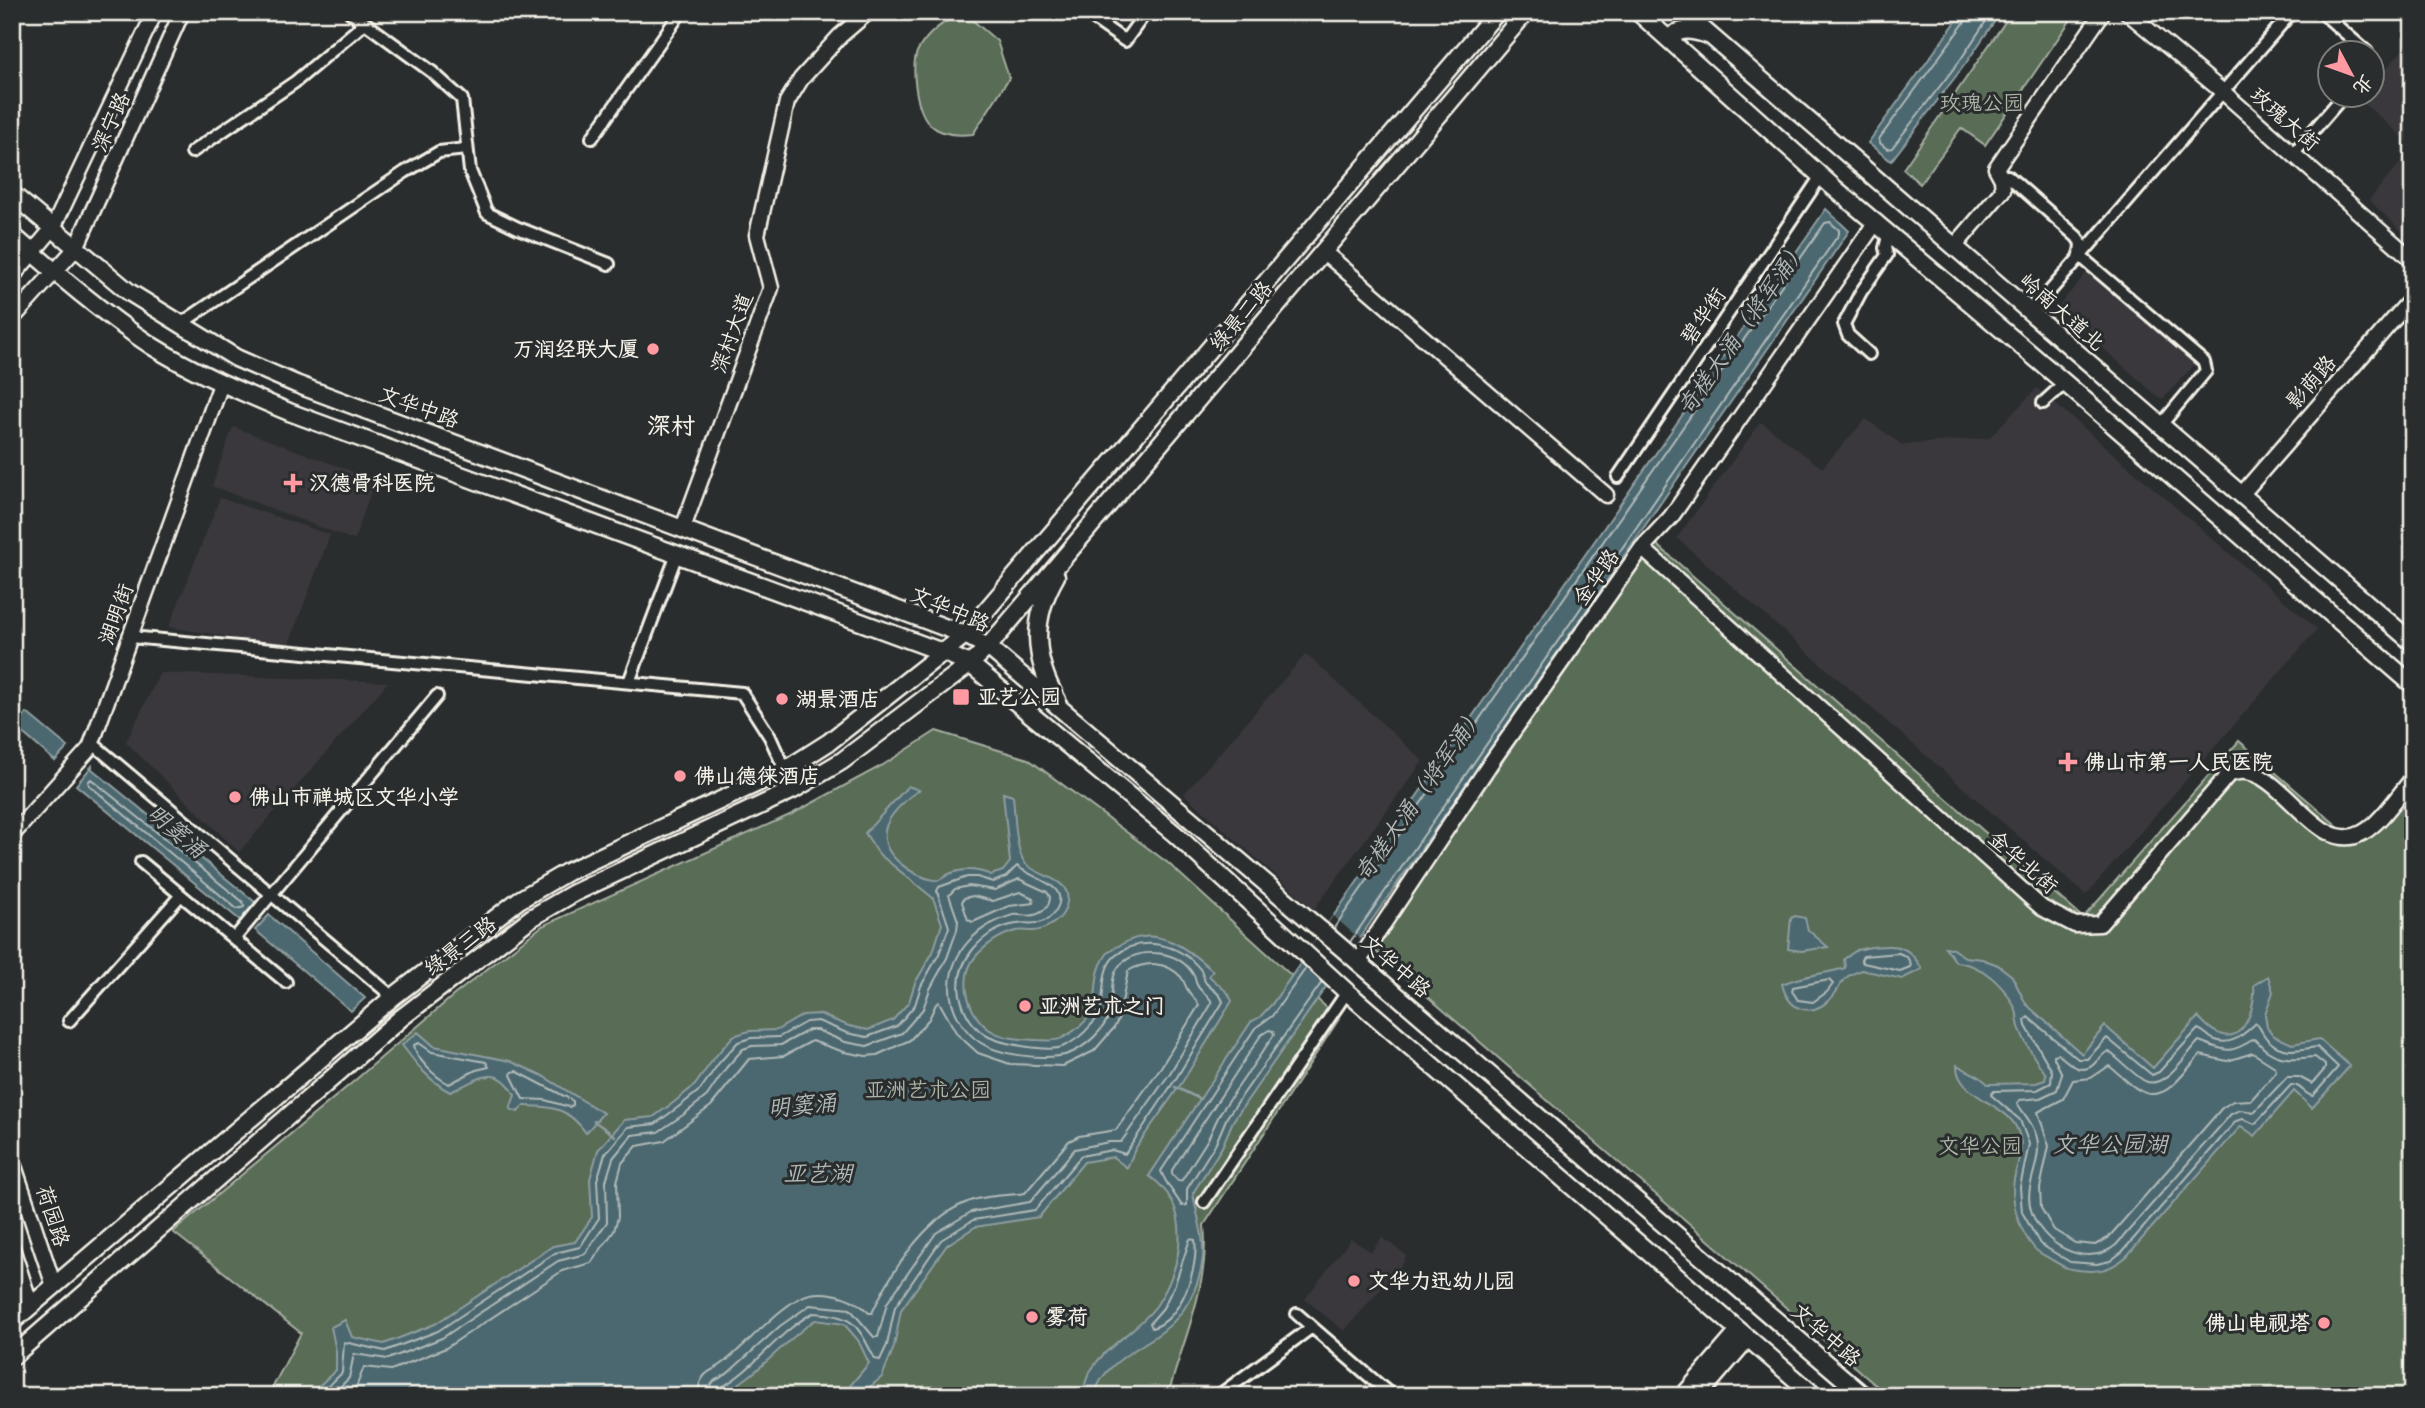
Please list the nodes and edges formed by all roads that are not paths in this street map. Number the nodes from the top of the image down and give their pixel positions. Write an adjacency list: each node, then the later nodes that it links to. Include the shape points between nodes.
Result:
1 (155, 12): 29 (street, 深宁路)
2 (182, 12): 33 (street, 深宁路)
3 (350, 12): 16 (street)
4 (681, 12): 22 (street)
5 (868, 12): 54 (street, 深村大道, via 809,70 788,102 757,235 771,288)
6 (1084, 12): 7 (street, via 1125,41)
7 (1146, 12)
8 (1497, 12): 58 (main road, 绿景二路)
9 (1526, 12): 34 (main road, 绿景二路)
10 (1638, 12): 19 (main road)
11 (1683, 12): 17 (main road, 岭南大道北)
12 (2103, 12): 27 (street, via 1996,168)
13 (2127, 12): 20 (street, 玫瑰大街)
14 (2292, 12): 20 (street)
15 (2321, 12): 18 (street)
16 (365, 23): 23 (street, via 462,99); 24 (street, via 295,82)
17 (1710, 36): 19 (main road, via 1683,30); 32 (main road, 岭南大道北)
18 (2351, 38)
19 (1668, 39): 26 (main road)
20 (2222, 92): 25 (street, 玫瑰大街); 36 (street)
21 (2333, 108): 25 (street)
22 (592, 138)
23 (466, 149): 38 (street, via 487,212); 45 (street, via 439,152 405,172)
24 (192, 152)
25 (2293, 154): 37 (street, 玫瑰大街)
26 (1821, 176): 30 (main road); 51 (street, 碧华街)
27 (2000, 177): 32 (street, via 2003,190); 36 (street, via 2008,176 2077,237)
28 (12, 194): 29 (main road, 文华中路)
29 (53, 228): 33 (main road, 文华中路); 35 (street, 深宁路)
30 (1882, 228): 46 (street, via 1887,256 1844,324 1848,335); 47 (main road); 56 (street, 金华路, via 1671,517)
31 (12, 235): 35 (main road, 文华中路)
32 (1955, 247): 42 (main road, 岭南大道北)
33 (76, 248): 39 (street); 45 (main road, 文华中路)
34 (1324, 252): 52 (street); 55 (main road, 绿景二路)
35 (33, 253): 39 (main road, 文华中路); 40 (street, 深宁路)
36 (2080, 256): 42 (street); 50 (street, via 2204,362 2206,371)
37 (2413, 260)
38 (609, 264)
39 (53, 271): 44 (street); 48 (main road, 文华中路, via 108,316)
40 (12, 277)
41 (2413, 297): 43 (street, 影荫路)
42 (2031, 313): 50 (main road, 岭南大道北)
43 (2407, 314): 53 (street, 影荫路)
44 (12, 319)
45 (179, 325): 54 (main road, 文华中路, via 236,358 296,384)
46 (1869, 354)
47 (2065, 383): 49 (street); 65 (main road)
48 (221, 384): 57 (main road, 文华中路); 59 (street, 湖明街)
49 (2043, 403)
50 (2161, 425): 53 (main road, 岭南大道北)
51 (1618, 477)
52 (1606, 495)
53 (2241, 495): 60 (main road, 岭南大道北)
54 (683, 528): 58 (main road, 文华中路)
55 (1073, 547): 61 (main road, 绿景二路); 67 (main road, via 1051,584 1039,618 1037,652 1046,681)
56 (1642, 548): 70 (street, 金华北街, via 2042,908 2075,925 2100,924 2236,771 2255,774 2321,828 2348,838 2369,829); 76 (street, 金华路)
57 (677, 554): 62 (main road, 文华中路); 64 (street)
58 (965, 635): 61 (main road, 文华中路); 62 (main road, 绿景三路)
59 (130, 637): 64 (street); 68 (street, 湖明街)
60 (2413, 643)
61 (988, 647): 63 (main road, 绿景三路); 67 (main road, 文华中路)
62 (945, 653): 63 (main road, 文华中路); 69 (main road, 绿景三路)
63 (970, 664): 78 (main road, 文华中路, via 1175,834); 90 (main road, 绿景三路, via 842,761 793,790 574,893 531,918 401,1018)
64 (629, 682): 69 (street, via 743,693)
65 (2413, 685)
66 (437, 696): 74 (street)
67 (1064, 711): 76 (main road, 文华中路, bridge)
68 (92, 743): 71 (street, 湖明街); 74 (street)
69 (785, 770): 79 (main road, 绿景三路, via 567,872 519,900)
70 (2413, 778)
71 (12, 835)
72 (141, 862): 73 (street)
73 (181, 895): 75 (street); 80 (street)
74 (270, 895): 75 (street); 79 (street)
75 (234, 939): 77 (street)
76 (1354, 958): 96 (main road, 文华中路)
77 (286, 982)
78 (1347, 992): 82 (street); 89 (main road, 文华中路)
79 (393, 997): 84 (main road, 绿景三路)
80 (69, 1021)
81 (12, 1160): 84 (street, 荷园路)
82 (1204, 1202)
83 (12, 1248): 85 (street)
84 (54, 1286): 85 (main road, 绿景三路)
85 (31, 1306): 87 (main road, 绿景三路)
86 (1297, 1314): 88 (street)
87 (12, 1322)
88 (1312, 1327): 91 (street); 92 (street)
89 (1743, 1335): 93 (street); 94 (street); 95 (main road, 文华中路)
90 (12, 1357)
91 (1218, 1396)
92 (1392, 1396)
93 (1682, 1396)
94 (1699, 1396)
95 (1815, 1396)
96 (1864, 1396)

